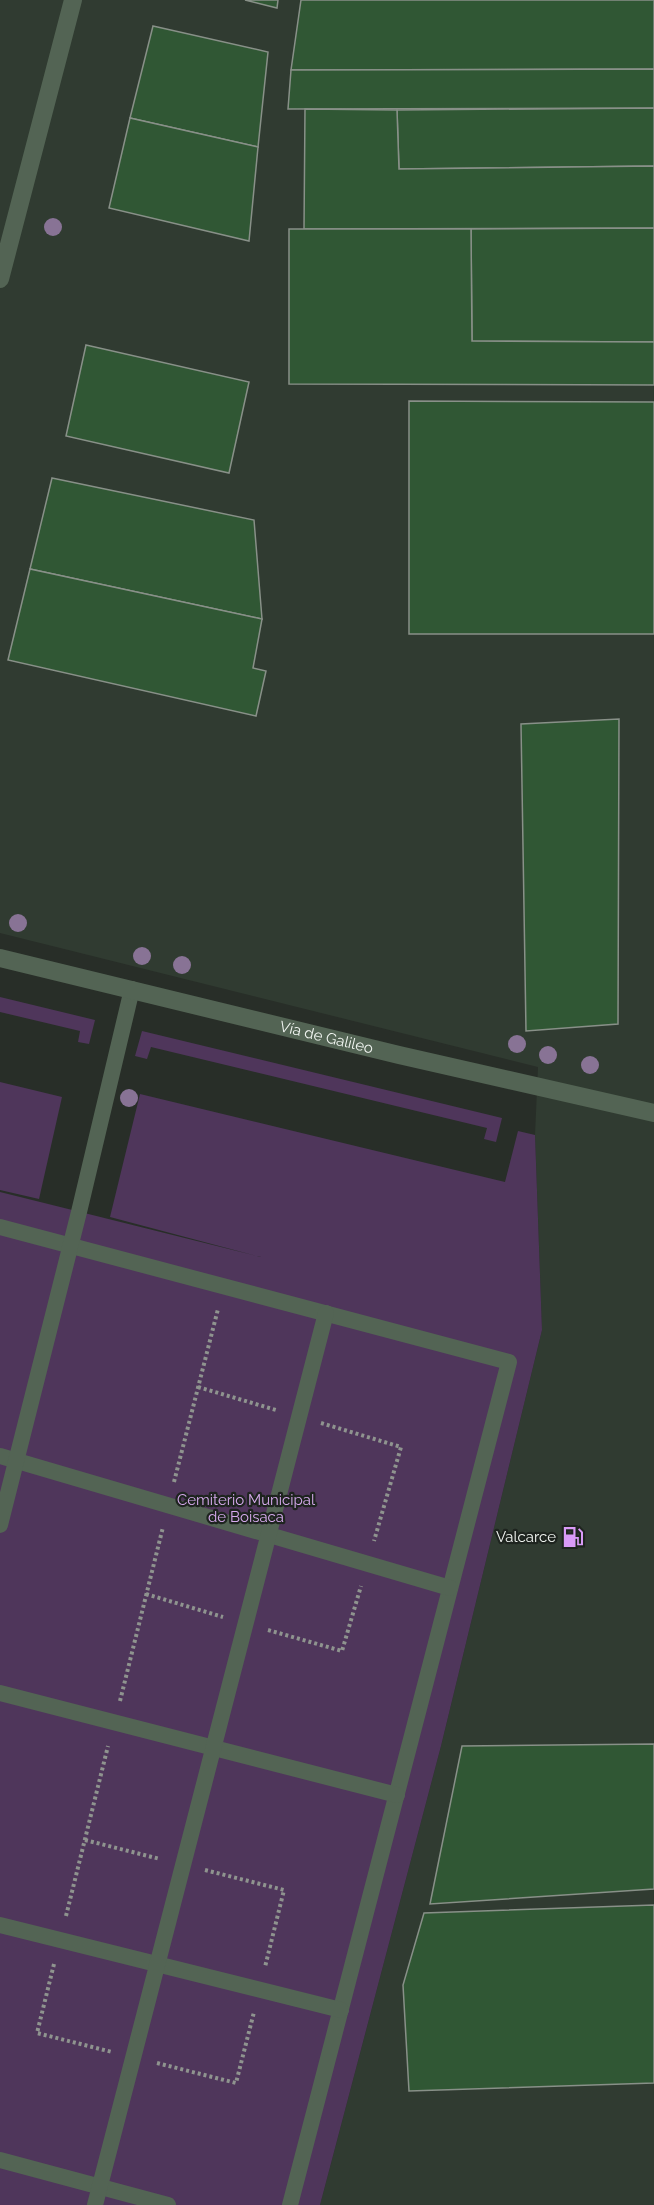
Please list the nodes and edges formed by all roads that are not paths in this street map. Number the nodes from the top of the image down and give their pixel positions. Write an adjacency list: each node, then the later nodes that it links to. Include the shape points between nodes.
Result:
1 (74, 0): 2 (street)
2 (0, 279)
3 (0, 957): 4 (street, Vía de Galileo)
4 (132, 989): 5 (street, Vía de Galileo); 7 (lane)
5 (654, 1113)
6 (0, 1227): 7 (lane)
7 (71, 1245): 8 (lane); 9 (lane)
8 (326, 1313): 11 (lane); 12 (lane, via 508,1362)
9 (8, 1458): 10 (lane); 11 (lane)
10 (0, 1525)
11 (269, 1534): 12 (lane); 14 (lane)
12 (450, 1588): 15 (lane)
13 (0, 1693): 14 (lane)
14 (213, 1748): 15 (lane); 17 (lane)
15 (397, 1795): 18 (lane)
16 (0, 1925): 17 (lane)
17 (157, 1964): 18 (lane); 20 (lane)
18 (341, 2010): 23 (lane)
19 (0, 2160): 20 (lane)
20 (100, 2187): 21 (lane); 22 (lane)
21 (95, 2205)
22 (168, 2205)
23 (290, 2205)

